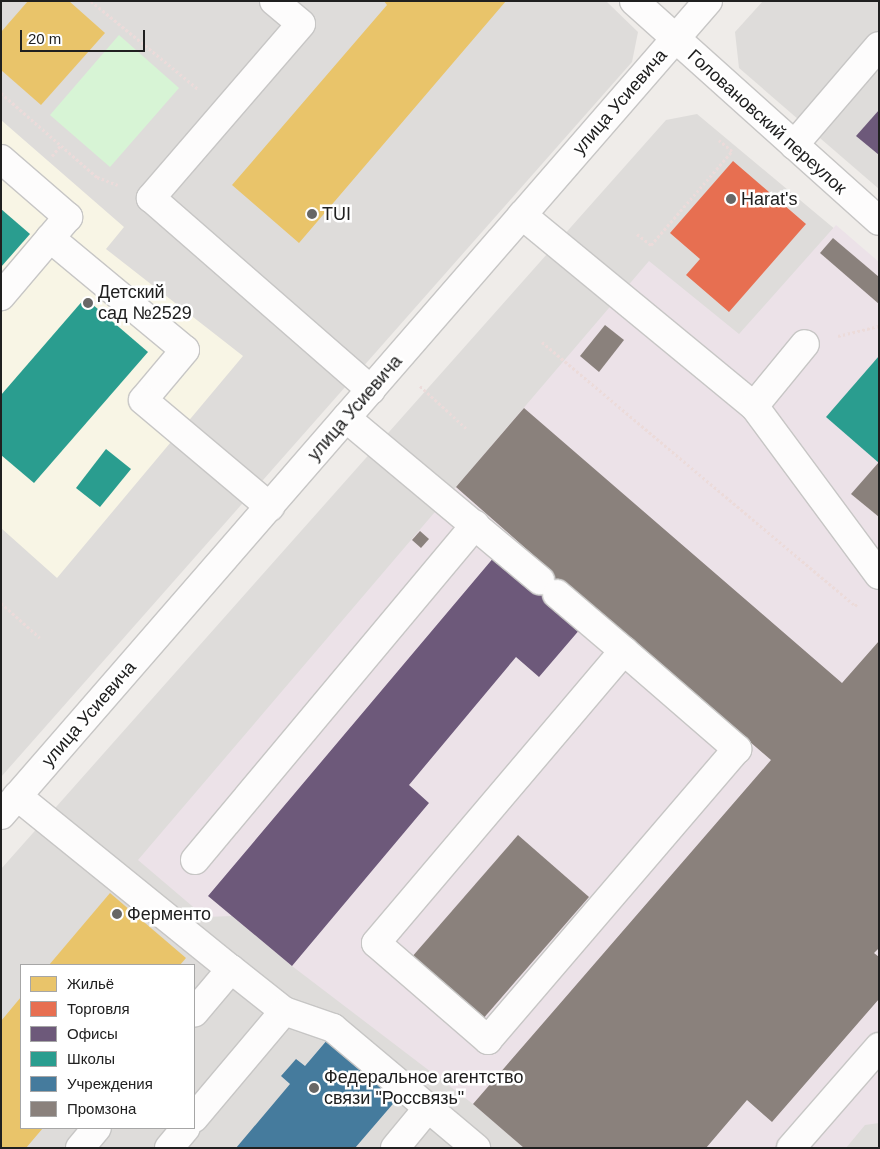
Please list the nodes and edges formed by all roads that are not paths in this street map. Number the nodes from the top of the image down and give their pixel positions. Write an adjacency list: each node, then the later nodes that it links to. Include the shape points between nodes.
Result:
1 (274, 1): 13 (street, via 301,24 151,198)
2 (634, 1): 4 (street, Головановский переулок)
3 (708, 1): 4 (street, улица Усиевича)
4 (674, 40): 6 (street, Головановский переулок); 8 (street, улица Усиевича)
5 (879, 46): 6 (street)
6 (794, 145): 9 (street, Головановский переулок)
7 (1, 159): 10 (street, via 68,218)
8 (522, 215): 13 (street, улица Усиевича); 14 (street)
9 (879, 221)
10 (50, 238): 11 (street); 16 (street, via 184,350 143,400)
11 (1, 296)
12 (805, 344): 14 (street)
13 (371, 390): 15 (street, улица Усиевича)
14 (754, 406): 18 (street)
15 (346, 418): 16 (street, улица Усиевича); 17 (street)
16 (270, 507): 20 (street, улица Усиевича)
17 (474, 525): 19 (street); 21 (street)
18 (878, 575)
19 (624, 651): 19 (street, via 737,749 488,1040 376,943)
20 (9, 805): 22 (street)
21 (195, 860)
22 (232, 969): 23 (street); 24 (street)
23 (284, 1011): 26 (street, via 333,1028); 27 (street)
24 (195, 1012)
25 (879, 1047): 34 (street)
26 (428, 1108): 32 (street); 33 (street)
27 (195, 1117)
28 (96, 1129): 30 (street)
29 (185, 1129): 31 (street)
30 (80, 1148)
31 (169, 1148)
32 (395, 1148)
33 (476, 1148)
34 (791, 1148)

